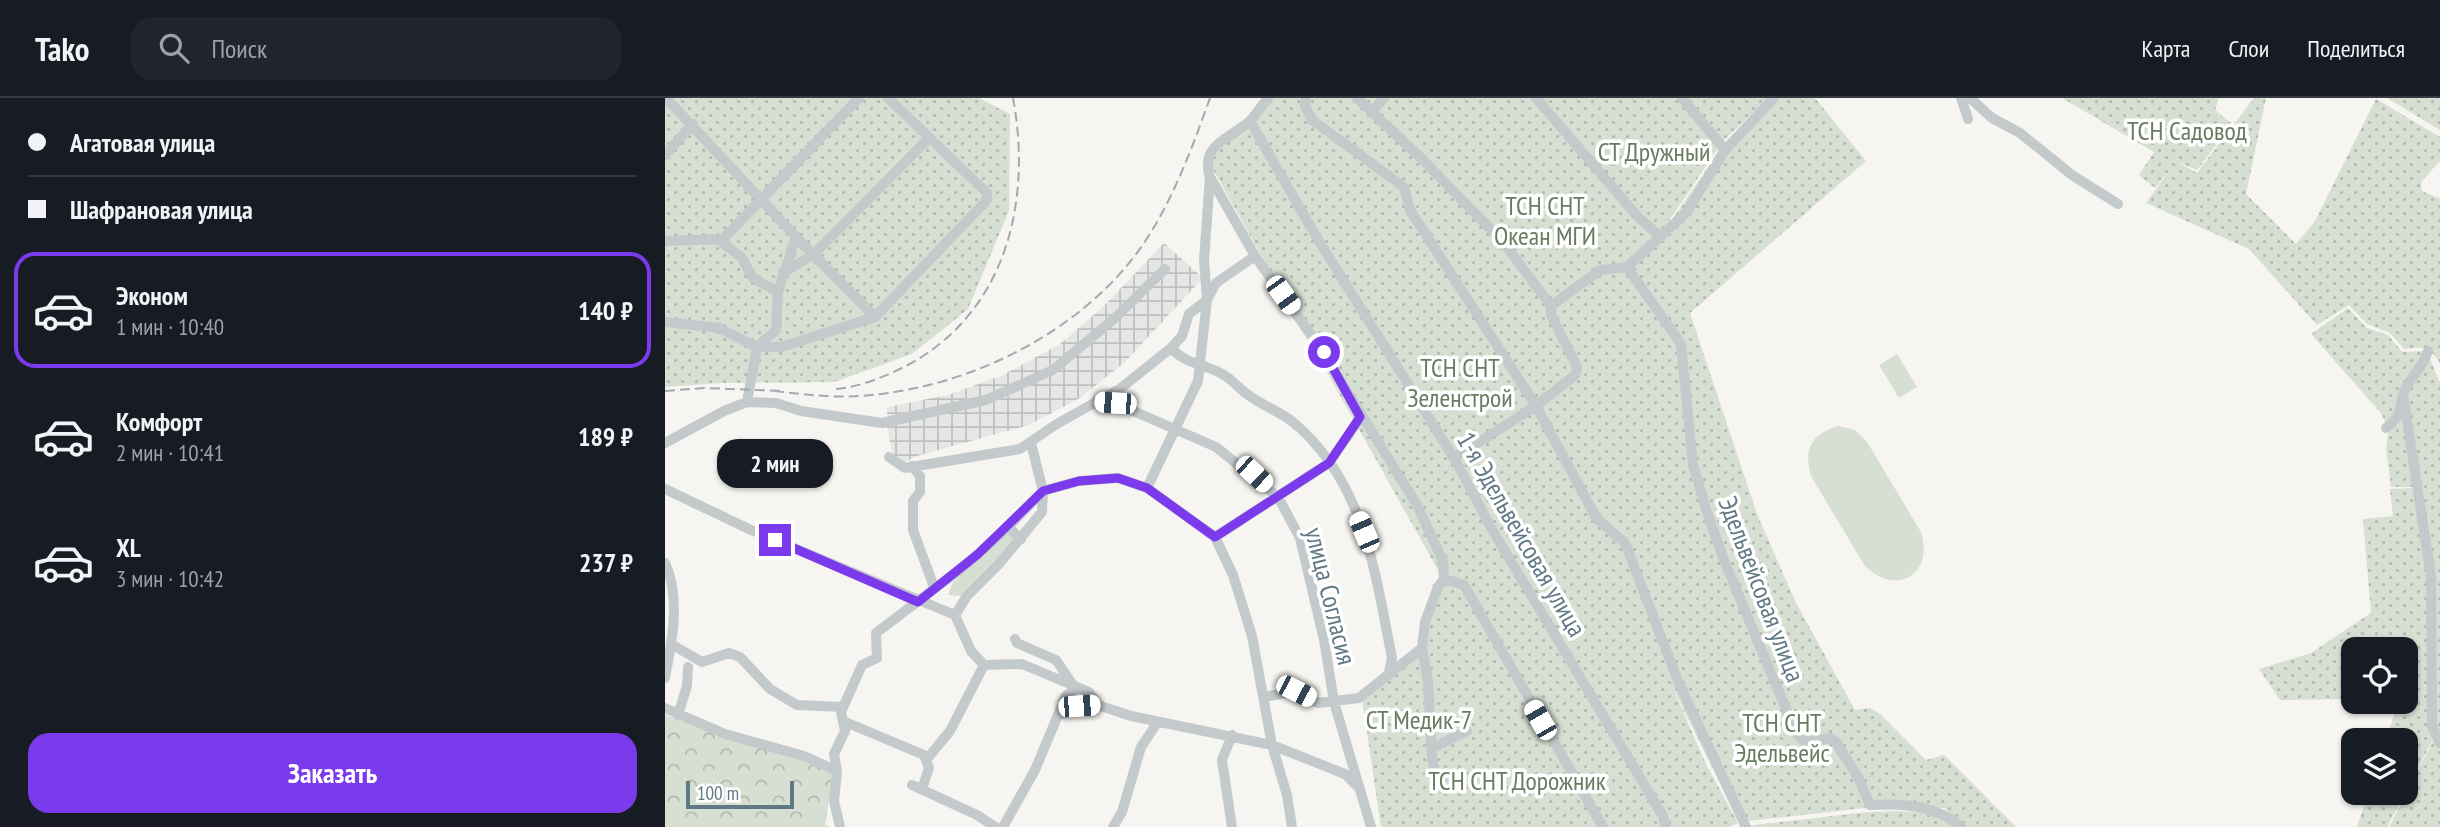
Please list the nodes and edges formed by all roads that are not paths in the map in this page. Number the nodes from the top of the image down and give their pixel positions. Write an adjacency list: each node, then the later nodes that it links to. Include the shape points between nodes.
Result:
1 (666, 98): 16 (street)
2 (859, 98): 21 (street)
3 (888, 98): 17 (street)
4 (1268, 98): 15 (street)
5 (1306, 98): 44 (street, via 1312,120 1404,187 1409,210)
6 (1357, 98): 13 (street)
7 (1384, 98): 13 (street)
8 (1536, 98): 24 (street, via 1638,217)
9 (1682, 98): 18 (street)
10 (1774, 98): 18 (street)
11 (1961, 98): 14 (street)
12 (1971, 98): 22 (street, via 2071,175)
13 (1373, 110): 34 (street, via 1504,243)
14 (1968, 119)
15 (1250, 121): 20 (street, via 1209,153); 53 (street, 1-я Эдельвейсовая улица)
16 (693, 124): 19 (street); 21 (street)
17 (929, 139): 27 (street); 35 (street, via 987,194 986,201)
18 (1725, 150): 24 (street, via 1686,213)
19 (665, 155)
20 (1210, 177): 28 (street); 33 (street, via 1204,260)
21 (761, 199): 23 (street); 25 (street)
22 (2118, 204)
23 (796, 237): 27 (street); 31 (street)
24 (1661, 237): 29 (street)
25 (718, 239): 26 (street); 32 (street, via 742,258 753,278)
26 (665, 241)
27 (814, 254): 31 (street); 35 (street)
28 (1255, 256): 33 (street, via 1216,283); 45 (street, via 1324,352)
29 (1627, 267): 34 (street, via 1600,270); 106 (street, Эдельвейсовая улица, via 1681,344 1693,465 1724,561 1797,735 1806,742 1830,738 1836,742 1870,805 1902,804 1932,810)
30 (1165, 269): 43 (street, via 1053,370 986,400 882,423)
31 (783, 273): 32 (street)
32 (778, 292): 37 (street, via 776,330)
33 (1207, 300): 38 (street, via 1189,314 1182,336); 40 (street)
34 (1551, 306): 44 (street, via 1577,368)
35 (875, 317): 37 (street, via 781,347)
36 (665, 322): 37 (street, via 719,328)
37 (757, 347): 43 (street)
38 (1171, 348): 40 (street, via 1181,359); 42 (street)
39 (2428, 351): 41 (street)
40 (1200, 367): 47 (street); 54 (street, via 1226,376 1293,423)
41 (2403, 394): 46 (street); 49 (street)
42 (1097, 401): 47 (street, улица Согласия, via 1115,403); 51 (street)
43 (747, 402): 50 (street)
44 (1536, 405): 53 (street); 105 (street, via 1597,519 1625,543 1678,681)
45 (1360, 417): 54 (street); 64 (street, via 1417,505 1443,561)
46 (2396, 420): 48 (street); 49 (street)
47 (1176, 428): 56 (street); 59 (street, улица Согласия, via 1216,447)
48 (2386, 428)
49 (2409, 428): 87 (street, via 2431,576 2432,726)
50 (665, 443)
51 (1031, 443): 55 (street, via 1009,453 995,451 968,460); 58 (street)
52 (889, 457): 55 (street, via 898,466)
53 (1454, 458): 104 (street, 1-я Эдельвейсовая улица)
54 (1329, 463): 59 (street); 73 (street, via 1350,498 1370,547 1392,658)
55 (912, 466): 65 (street, via 921,476 920,492 913,500 913,530)
56 (1147, 488): 58 (street, via 1118,478 1079,481); 61 (street)
57 (665, 489): 66 (street)
58 (1043, 491): 60 (street); 62 (street, via 1042,512)
59 (1278, 497): 61 (street); 77 (street, улица Согласия, via 1300,538)
60 (1008, 527): 62 (street); 65 (street)
61 (1215, 537): 76 (street, via 1233,575 1252,636)
62 (1021, 539): 67 (street)
63 (665, 563): 69 (street, via 674,603)
64 (1444, 579): 70 (street, via 1425,622); 103 (street, via 1464,585)
65 (934, 587): 66 (street)
66 (918, 602): 67 (street); 79 (street, via 876,633 877,658 862,665)
67 (955, 615): 71 (street, via 971,651)
68 (1015, 639): 75 (street, via 1056,660)
69 (671, 643): 74 (street); 79 (street, via 702,662 729,653 740,657 770,688 797,705)
70 (1422, 648): 73 (street); 89 (street, via 1429,682)
71 (984, 665): 75 (street, via 1022,664); 90 (street, via 950,731)
72 (688, 667): 81 (street)
73 (1389, 672): 77 (street, via 1359,698)
74 (665, 678)
75 (1076, 689): 78 (street, via 1089,692); 82 (street, via 1066,696)
76 (1264, 697): 77 (street, via 1296,691 1318,703); 88 (street)
77 (1334, 702): 93 (street, улица Согласия)
78 (1098, 705): 82 (street, via 1079,706); 84 (street)
79 (843, 707): 83 (street)
80 (665, 708): 81 (street)
81 (678, 715): 91 (street)
82 (1058, 716): 98 (street, via 1032,777)
83 (843, 721): 90 (street, via 924,755); 91 (street, via 845,732 834,754)
84 (1157, 723): 86 (street); 99 (street, via 1141,747 1122,812)
85 (1467, 731): 89 (street)
86 (1232, 735): 88 (street); 100 (street, via 1222,760)
87 (2440, 743)
88 (1272, 745): 93 (street, via 1345,774); 101 (street)
89 (1432, 748): 94 (street)
90 (926, 760): 95 (street, via 929,768)
91 (837, 771): 96 (street, via 834,801)
92 (912, 785): 95 (street)
93 (1359, 788): 102 (street, улица Согласия)
94 (1440, 788)
95 (922, 789): 97 (street)
96 (840, 827)
97 (995, 827)
98 (1003, 827)
99 (1112, 827)
100 (1232, 827)
101 (1292, 827)
102 (1371, 827)
103 (1603, 827)
104 (1666, 827)
105 (1746, 827)
106 (1961, 827)

